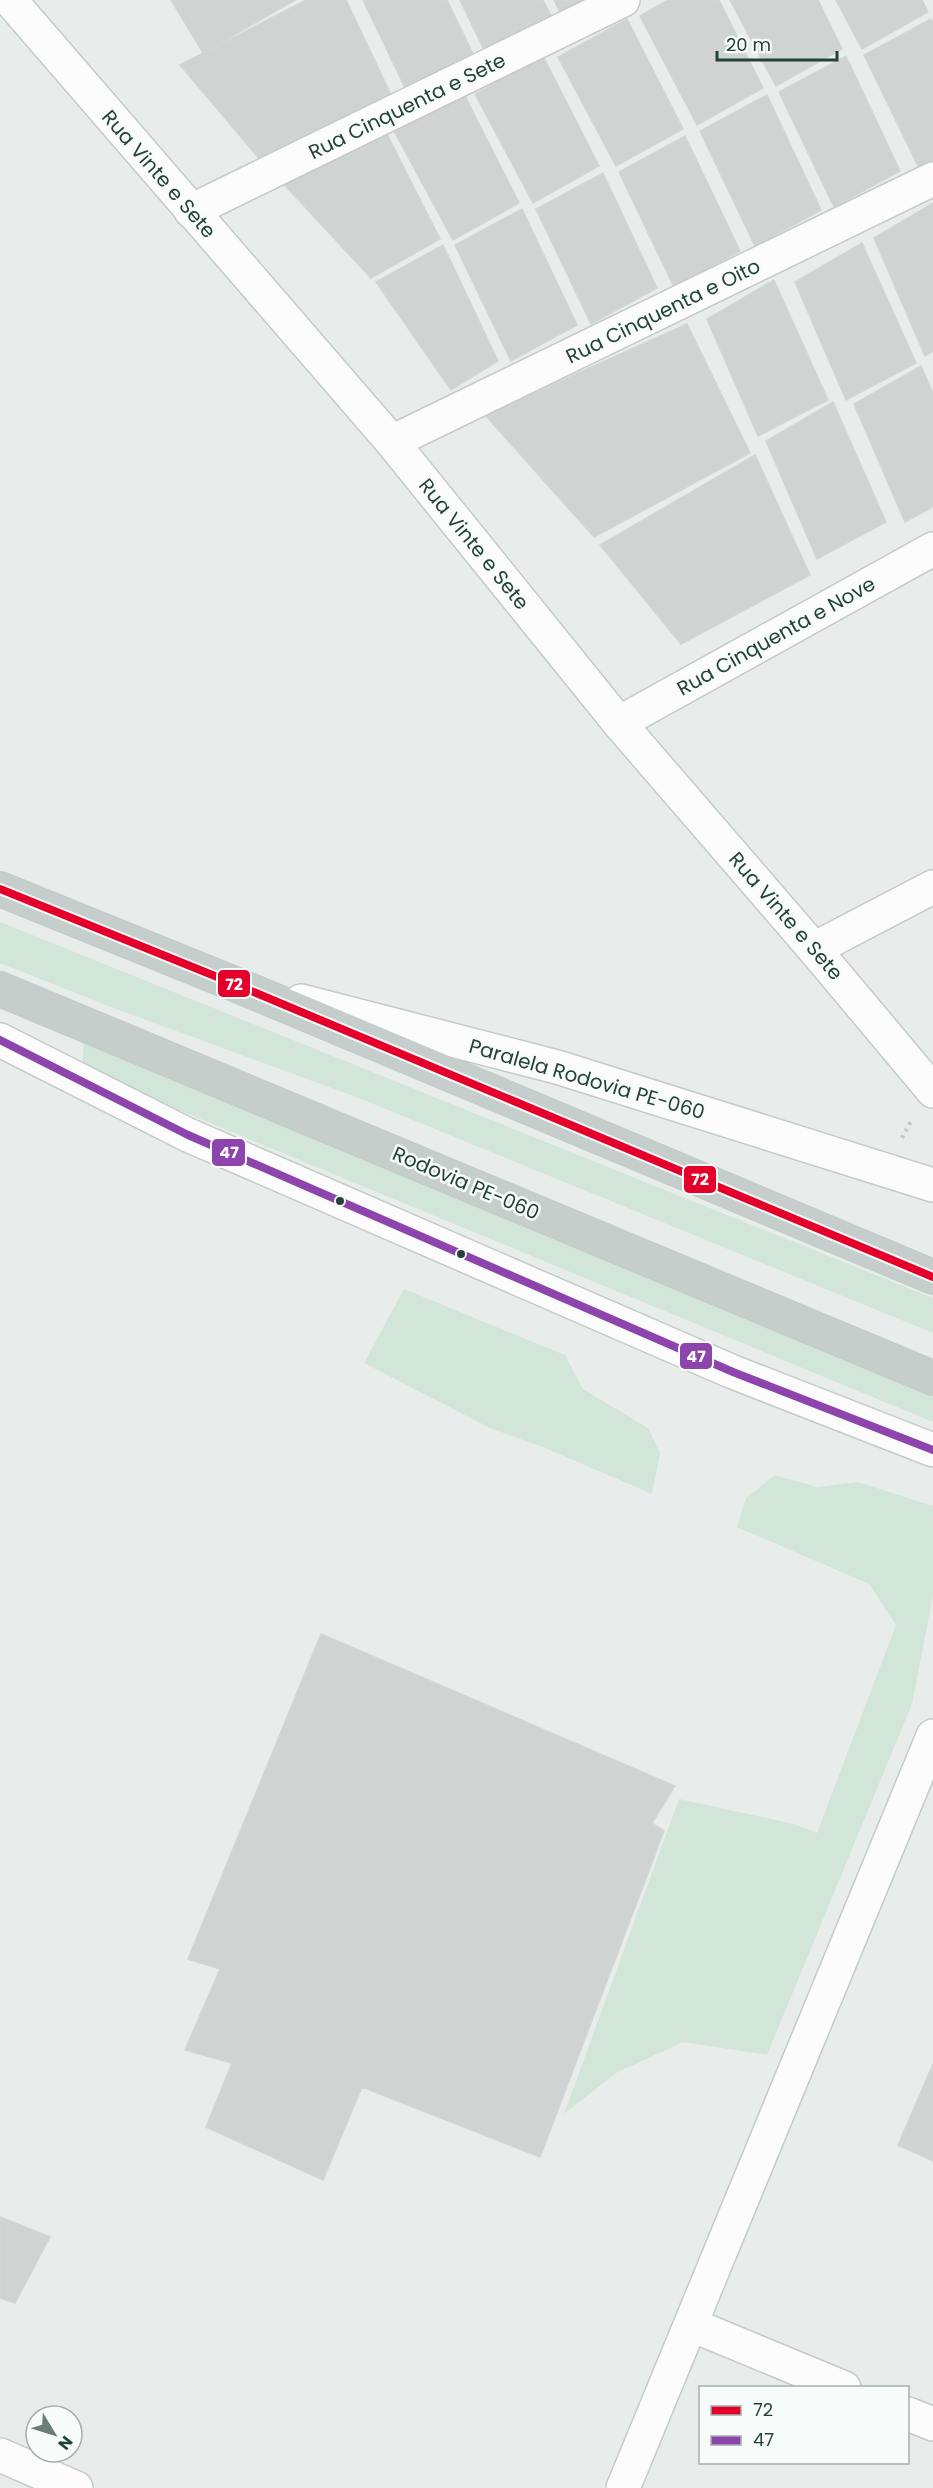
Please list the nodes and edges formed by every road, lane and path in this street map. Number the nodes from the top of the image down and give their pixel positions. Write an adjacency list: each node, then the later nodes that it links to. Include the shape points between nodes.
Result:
1 (10, 0): 4 (street, Rua Vinte e Sete)
2 (623, 0): 4 (street, Rua Cinquenta e Sete)
3 (933, 179): 5 (street, Rua Cinquenta e Oito)
4 (191, 211): 5 (street, Rua Vinte e Sete)
5 (392, 442): 7 (street, Rua Vinte e Sete)
6 (933, 549): 7 (street, Rua Cinquenta e Nove)
7 (619, 723): 10 (street, Rua Vinte e Sete)
8 (933, 887): 10 (street)
9 (0, 889): 11 (highway)
10 (814, 949): 14 (street, Rua Vinte e Sete)
11 (237, 985): 15 (street, Paralela Rodovia PE-060, via 557,1067); 17 (highway)
12 (0, 988): 18 (highway, Rodovia PE-060)
13 (0, 1040): 19 (street, via 188,1135 733,1372)
14 (931, 1088): 15 (path)
15 (884, 1171): 16 (street, Paralela Rodovia PE-060)
16 (933, 1185)
17 (933, 1277)
18 (933, 1378)
19 (933, 1450)
20 (933, 1736): 21 (street)
21 (692, 2325): 22 (street); 27 (street)
22 (839, 2386)
23 (909, 2414): 24 (street)
24 (933, 2424)
25 (0, 2455): 26 (street)
26 (76, 2488)
27 (623, 2488)

